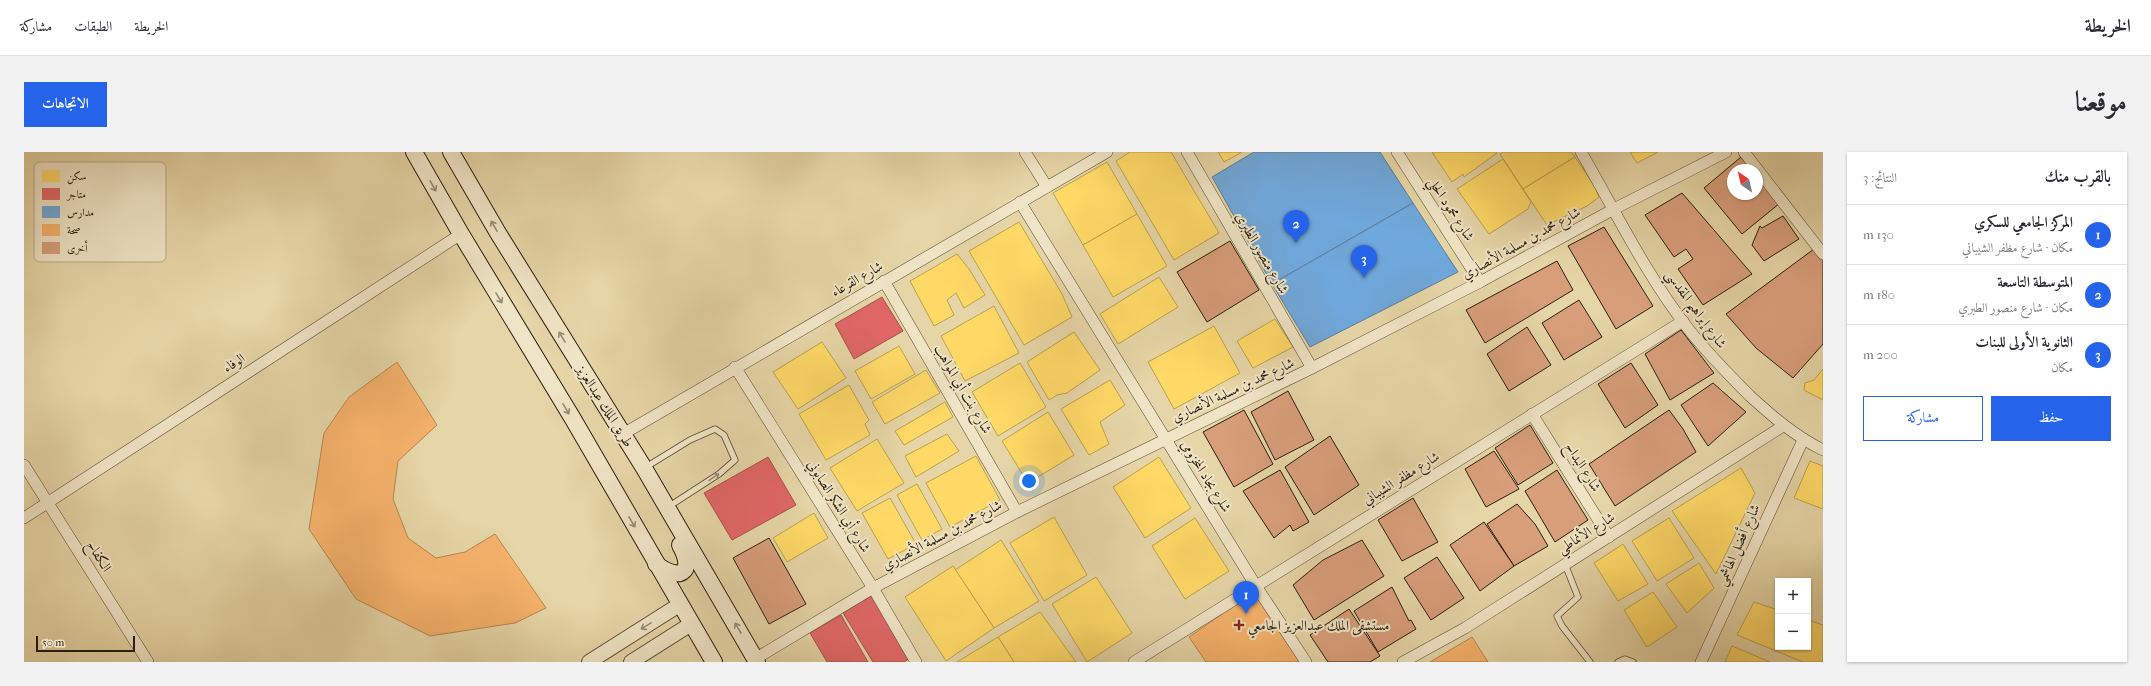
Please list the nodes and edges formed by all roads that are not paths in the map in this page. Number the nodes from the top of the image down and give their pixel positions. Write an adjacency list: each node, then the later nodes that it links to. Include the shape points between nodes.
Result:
1 (414, 152): 13 (main road, one-way to 13)
2 (451, 152): 18 (main road, طريق الملك عبدالعزيز, one-way to 2)
3 (1025, 152): 10 (street)
4 (1107, 152): 10 (street, شارع القرعاء)
5 (1186, 152): 20 (street, شارع منصور الطبري)
6 (1397, 152): 16 (street, شارع محمود الحلي)
7 (1581, 152): 12 (street, شارع إبراهيم المقدسي)
8 (1726, 152): 12 (street, شارع محمد بن مسلمة الأنصاري)
9 (1744, 152): 14 (street)
10 (1047, 186): 11 (street, شارع القرعاء)
11 (1020, 202): 15 (street, شارع القرعاء); 24 (street, شلرع بجاد المخزومي)
12 (1614, 209): 16 (street, شارع محمد بن مسلمة الأنصاري); 17 (street, شارع إبراهيم المقدسي, via 1630,239)
13 (461, 234): 29 (street, الوفاء); 34 (main road, one-way to 34)
14 (1823, 254)
15 (884, 281): 19 (street, شارع القرعاء); 31 (street, شارع بنت أبي المواهب)
16 (1480, 282): 20 (street, شارع محمد بن مسلمة الأنصاري)
17 (1683, 321): 21 (street, شارع مظفر الشيباني); 22 (street, شارع إبراهيم المقدسي, via 1721,367)
18 (576, 360): 23 (main road, طريق الملك عبدالعزيز); 34 (main road, via 602,414 688,563 685,570 677,574 668,573)
19 (735, 367): 23 (street, شارع القرعاء); 37 (street, شارع أبي الشكر الصابوني)
20 (1312, 368): 24 (street, شارع محمد بن مسلمة الأنصاري)
21 (1532, 414): 33 (street, شارع البداح); 36 (street, شارع مظفر الشيباني)
22 (1783, 426): 25 (street, شارع إبراهيم المقدسي); 33 (street, شارع الأنماطي)
23 (623, 434): 28 (main road, طريق الملك عبدالعزيز)
24 (1166, 438): 31 (street, شارع محمد بن مسلمة الأنصاري); 36 (street, شلرع بجاد المخزومي)
25 (1803, 440): 26 (street, شارع إبراهيم المقدسي); 52 (street, شارع أفضل الهاشمي)
26 (1823, 450)
27 (24, 465): 29 (street, الكفاح)
28 (644, 468): 30 (main road, طريق الملك عبدالعزيز); 30 (lane, one-way to 28, via 735,460 724,435 715,429 698,436)
29 (48, 503): 32 (street, الوفاء); 41 (street, الكفاح)
30 (668, 507): 40 (main road, طريق الملك عبدالعزيز, one-way to 30)
31 (1017, 512): 37 (street, شارع محمد بن مسلمة الأنصاري)
32 (24, 518)
33 (1609, 537): 35 (street, شارع الأنماطي)
34 (656, 564): 38 (main road)
35 (1565, 564): 48 (street, شارع الأنماطي, via 1464,628); 49 (lane, via 1578,597 1557,616)
36 (1256, 586): 46 (street, شارع مظفر الشيباني); 47 (street, شلرع بجاد المخزومي)
37 (873, 588): 40 (street, شارع محمد بن مسلمة الأنصاري); 45 (street, شارع أبي الشكر الصابوني)
38 (679, 605): 39 (main road); 42 (street, one-way to 42)
39 (691, 624): 43 (street); 44 (main road)
40 (756, 660)
41 (148, 662)
42 (589, 662)
43 (631, 662)
44 (714, 662)
45 (916, 662)
46 (1134, 662)
47 (1306, 662)
48 (1403, 662)
49 (1590, 662)
50 (1618, 662): 51 (lane, via 1626,659)
51 (1633, 662)
52 (1701, 662)

